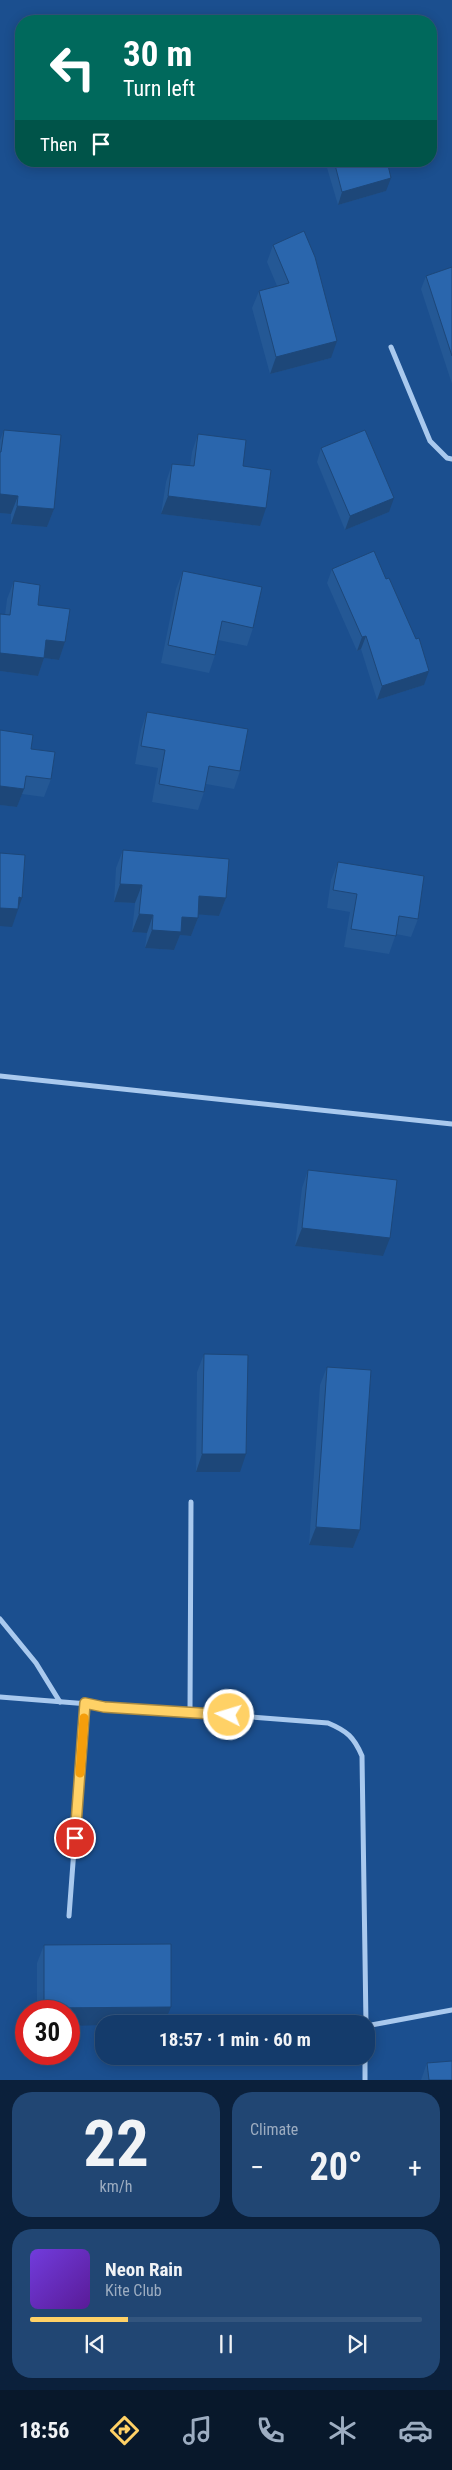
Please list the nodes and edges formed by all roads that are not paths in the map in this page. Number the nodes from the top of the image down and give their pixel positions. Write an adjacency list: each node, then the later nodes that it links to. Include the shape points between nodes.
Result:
1 (391, 348): 2 (street, via 430,441)
2 (452, 459)
3 (0, 1076): 4 (street)
4 (452, 1124)
5 (191, 1502): 10 (street)
6 (0, 1619): 8 (street, via 36,1663)
7 (0, 1697): 8 (street)
8 (60, 1702): 9 (street)
9 (85, 1703): 10 (street); 11 (street)
10 (190, 1712): 13 (street, via 328,1724 345,1730 355,1739 362,1756)
11 (69, 1916)
12 (452, 2010): 14 (street)
13 (366, 2015)
14 (375, 2023)
15 (365, 2065): 16 (street)
16 (364, 2080)

